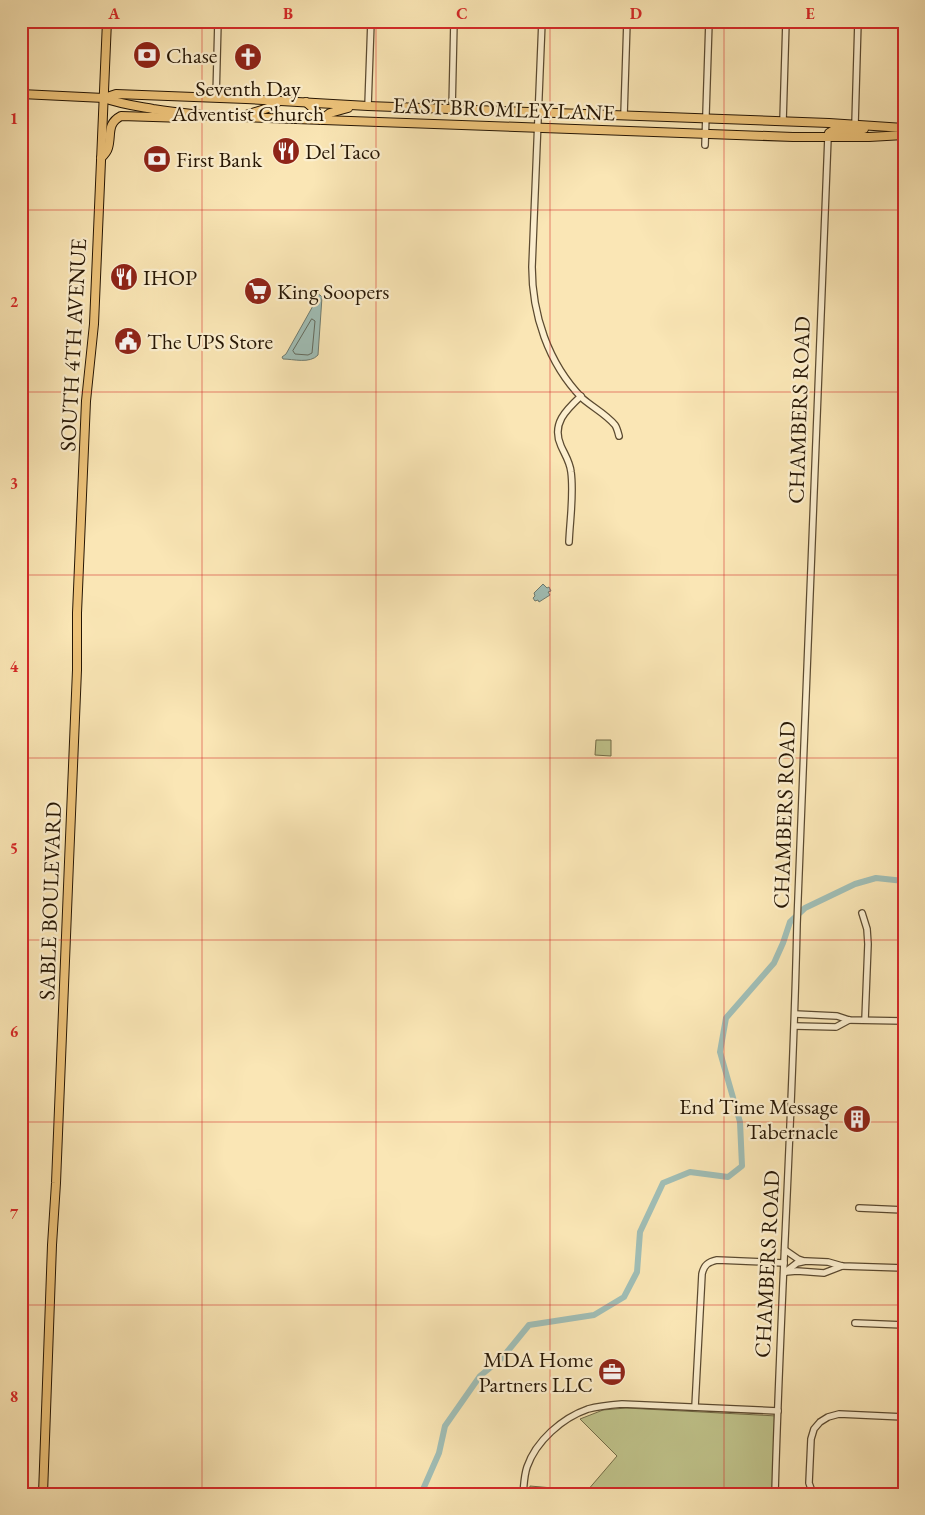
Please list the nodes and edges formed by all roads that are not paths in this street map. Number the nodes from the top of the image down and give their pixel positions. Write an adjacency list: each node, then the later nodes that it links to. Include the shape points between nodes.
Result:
1 (107, 21): 11 (main road, SOUTH 4TH AVENUE)
2 (218, 21): 12 (street)
3 (371, 21): 16 (street)
4 (454, 21): 17 (street)
5 (542, 21): 18 (street)
6 (627, 21): 20 (street)
7 (709, 21): 22 (street)
8 (786, 21): 24 (street)
9 (858, 21): 26 (street)
10 (21, 94): 11 (main road, EAST BROMLEY LANE)
11 (104, 98): 12 (main road, EAST BROMLEY LANE, via 116,94); 19 (main road, EAST BROMLEY LANE, via 116,103); 34 (main road, SOUTH 4TH AVENUE)
12 (216, 98): 13 (main road, EAST BROMLEY LANE)
13 (279, 100): 14 (main road, EAST BROMLEY LANE); 21 (main road, via 271,107)
14 (306, 102): 15 (main road, EAST BROMLEY LANE); 23 (main road)
15 (357, 106): 16 (main road, EAST BROMLEY LANE); 23 (main road, via 334,111)
16 (368, 106): 17 (main road, EAST BROMLEY LANE)
17 (452, 109): 18 (main road, EAST BROMLEY LANE)
18 (538, 112): 20 (main road, EAST BROMLEY LANE); 28 (street)
19 (195, 115): 21 (main road, EAST BROMLEY LANE); 34 (main road, via 185,118 121,116 111,124 108,150)
20 (624, 115): 22 (main road, EAST BROMLEY LANE)
21 (239, 117): 23 (main road, EAST BROMLEY LANE)
22 (706, 118): 24 (main road, EAST BROMLEY LANE); 30 (street)
23 (321, 120): 28 (main road, EAST BROMLEY LANE)
24 (783, 121): 25 (main road, EAST BROMLEY LANE)
25 (810, 122): 26 (main road, EAST BROMLEY LANE); 32 (main road, via 823,127)
26 (855, 124): 27 (main road, EAST BROMLEY LANE)
27 (891, 127): 29 (main road, EAST BROMLEY LANE); 32 (main road, via 834,130)
28 (538, 128): 30 (main road, EAST BROMLEY LANE); 35 (street, via 532,267 534,302 550,350)
29 (904, 128)
30 (706, 134): 32 (main road, EAST BROMLEY LANE); 33 (street)
31 (904, 135): 32 (main road, EAST BROMLEY LANE)
32 (828, 137): 40 (street, CHAMBERS ROAD)
33 (705, 145)
34 (101, 158): 38 (main road, SOUTH 4TH AVENUE, via 94,324 83,460)
35 (581, 396): 36 (street, via 615,425); 37 (street, via 563,414 558,428 559,441 571,470)
36 (619, 436)
37 (569, 542)
38 (77, 670): 58 (main road, SABLE BOULEVARD)
39 (862, 913): 42 (street, via 868,944)
40 (795, 1014): 41 (street, via 837,1016); 44 (street, CHAMBERS ROAD)
41 (849, 1020): 42 (street); 44 (street, via 836,1027)
42 (865, 1020): 43 (street)
43 (904, 1021)
44 (794, 1026): 47 (street, CHAMBERS ROAD)
45 (860, 1208): 46 (street)
46 (904, 1210)
47 (785, 1250): 48 (street); 49 (street, CHAMBERS ROAD)
48 (806, 1261): 50 (street); 52 (street, via 797,1263)
49 (784, 1263): 52 (street, CHAMBERS ROAD); 55 (street, via 717,1260 708,1262 703,1268)
50 (842, 1266): 51 (street); 52 (street, via 824,1272)
51 (904, 1268)
52 (784, 1273): 56 (street, CHAMBERS ROAD)
53 (855, 1323): 54 (street)
54 (904, 1325)
55 (696, 1407): 56 (street); 59 (street, via 622,1404 581,1412 553,1431 537,1449 527,1468)
56 (778, 1411): 60 (street, CHAMBERS ROAD)
57 (904, 1417): 61 (street, via 839,1414 820,1422 811,1439 809,1483)
58 (43, 1494)
59 (523, 1494)
60 (775, 1494)
61 (813, 1494)

